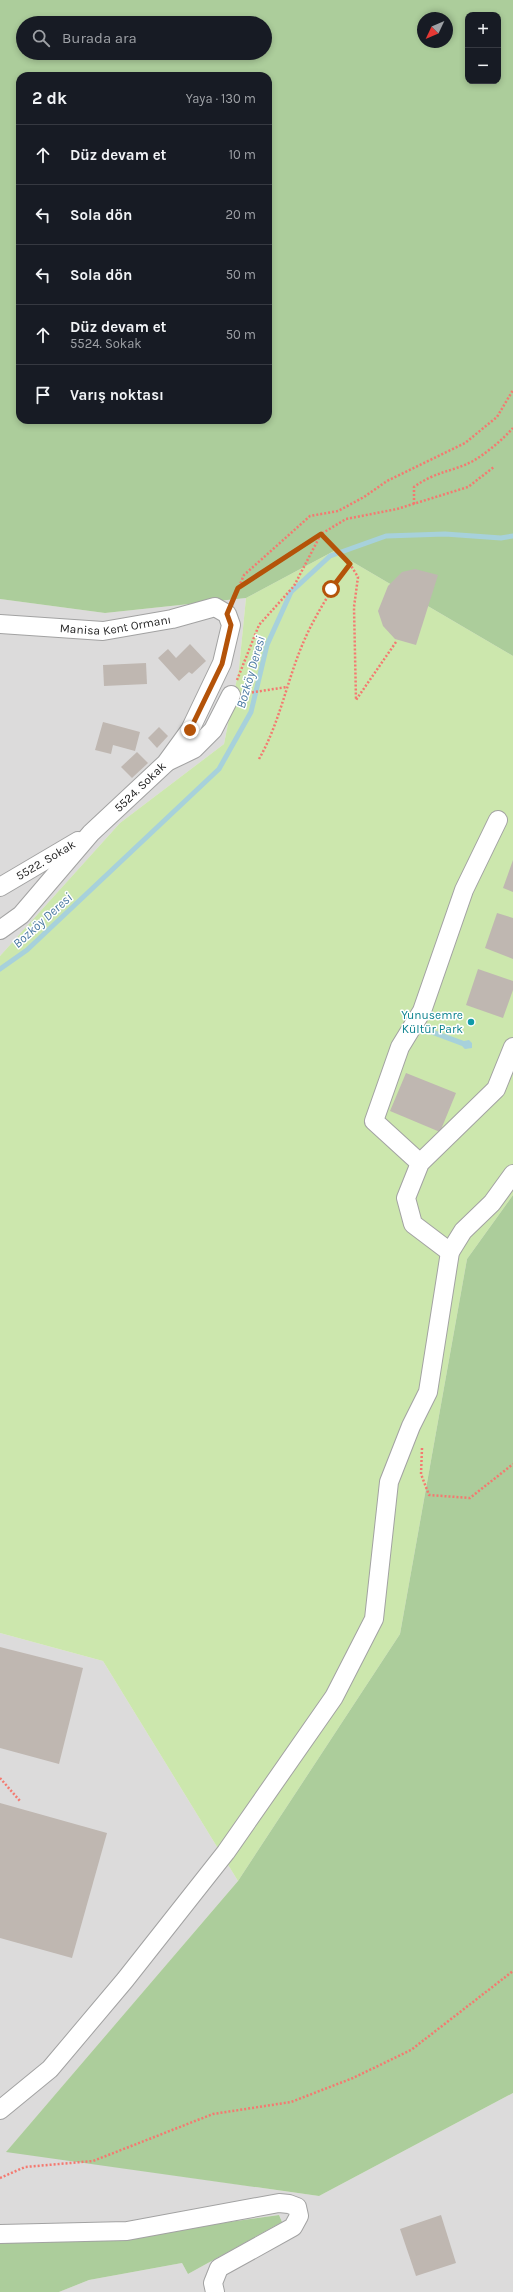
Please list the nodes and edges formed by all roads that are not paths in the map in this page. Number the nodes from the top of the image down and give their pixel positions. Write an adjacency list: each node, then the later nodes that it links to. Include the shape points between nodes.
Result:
1 (227, 614): 2 (street, Manisa Kent Ormanı, via 215,607 172,619 103,631); 4 (street, 5524. Sokak, via 231,625 222,664 190,730)
2 (0, 624)
3 (236, 694): 4 (street, via 213,730 194,749)
4 (166, 762): 6 (street, 5524. Sokak)
5 (498, 820): 10 (street, via 464,890 422,1011 400,1047 374,1121)
6 (91, 833): 7 (street, 5522. Sokak); 8 (street, 5524. Sokak, via 21,916)
7 (0, 887)
8 (0, 930)
9 (513, 1047): 10 (street, via 496,1088)
10 (420, 1163): 12 (street, via 406,1198 413,1224)
11 (513, 1174): 12 (street, via 492,1203 463,1231)
12 (450, 1252): 13 (street, via 428,1392 411,1426 389,1482 374,1619 334,1697 226,1852 125,1980 50,2069)
13 (0, 2110)
14 (0, 2234): 15 (street, via 127,2231 279,2203 297,2208 299,2216 293,2227 219,2268 213,2283)
15 (215, 2292)

